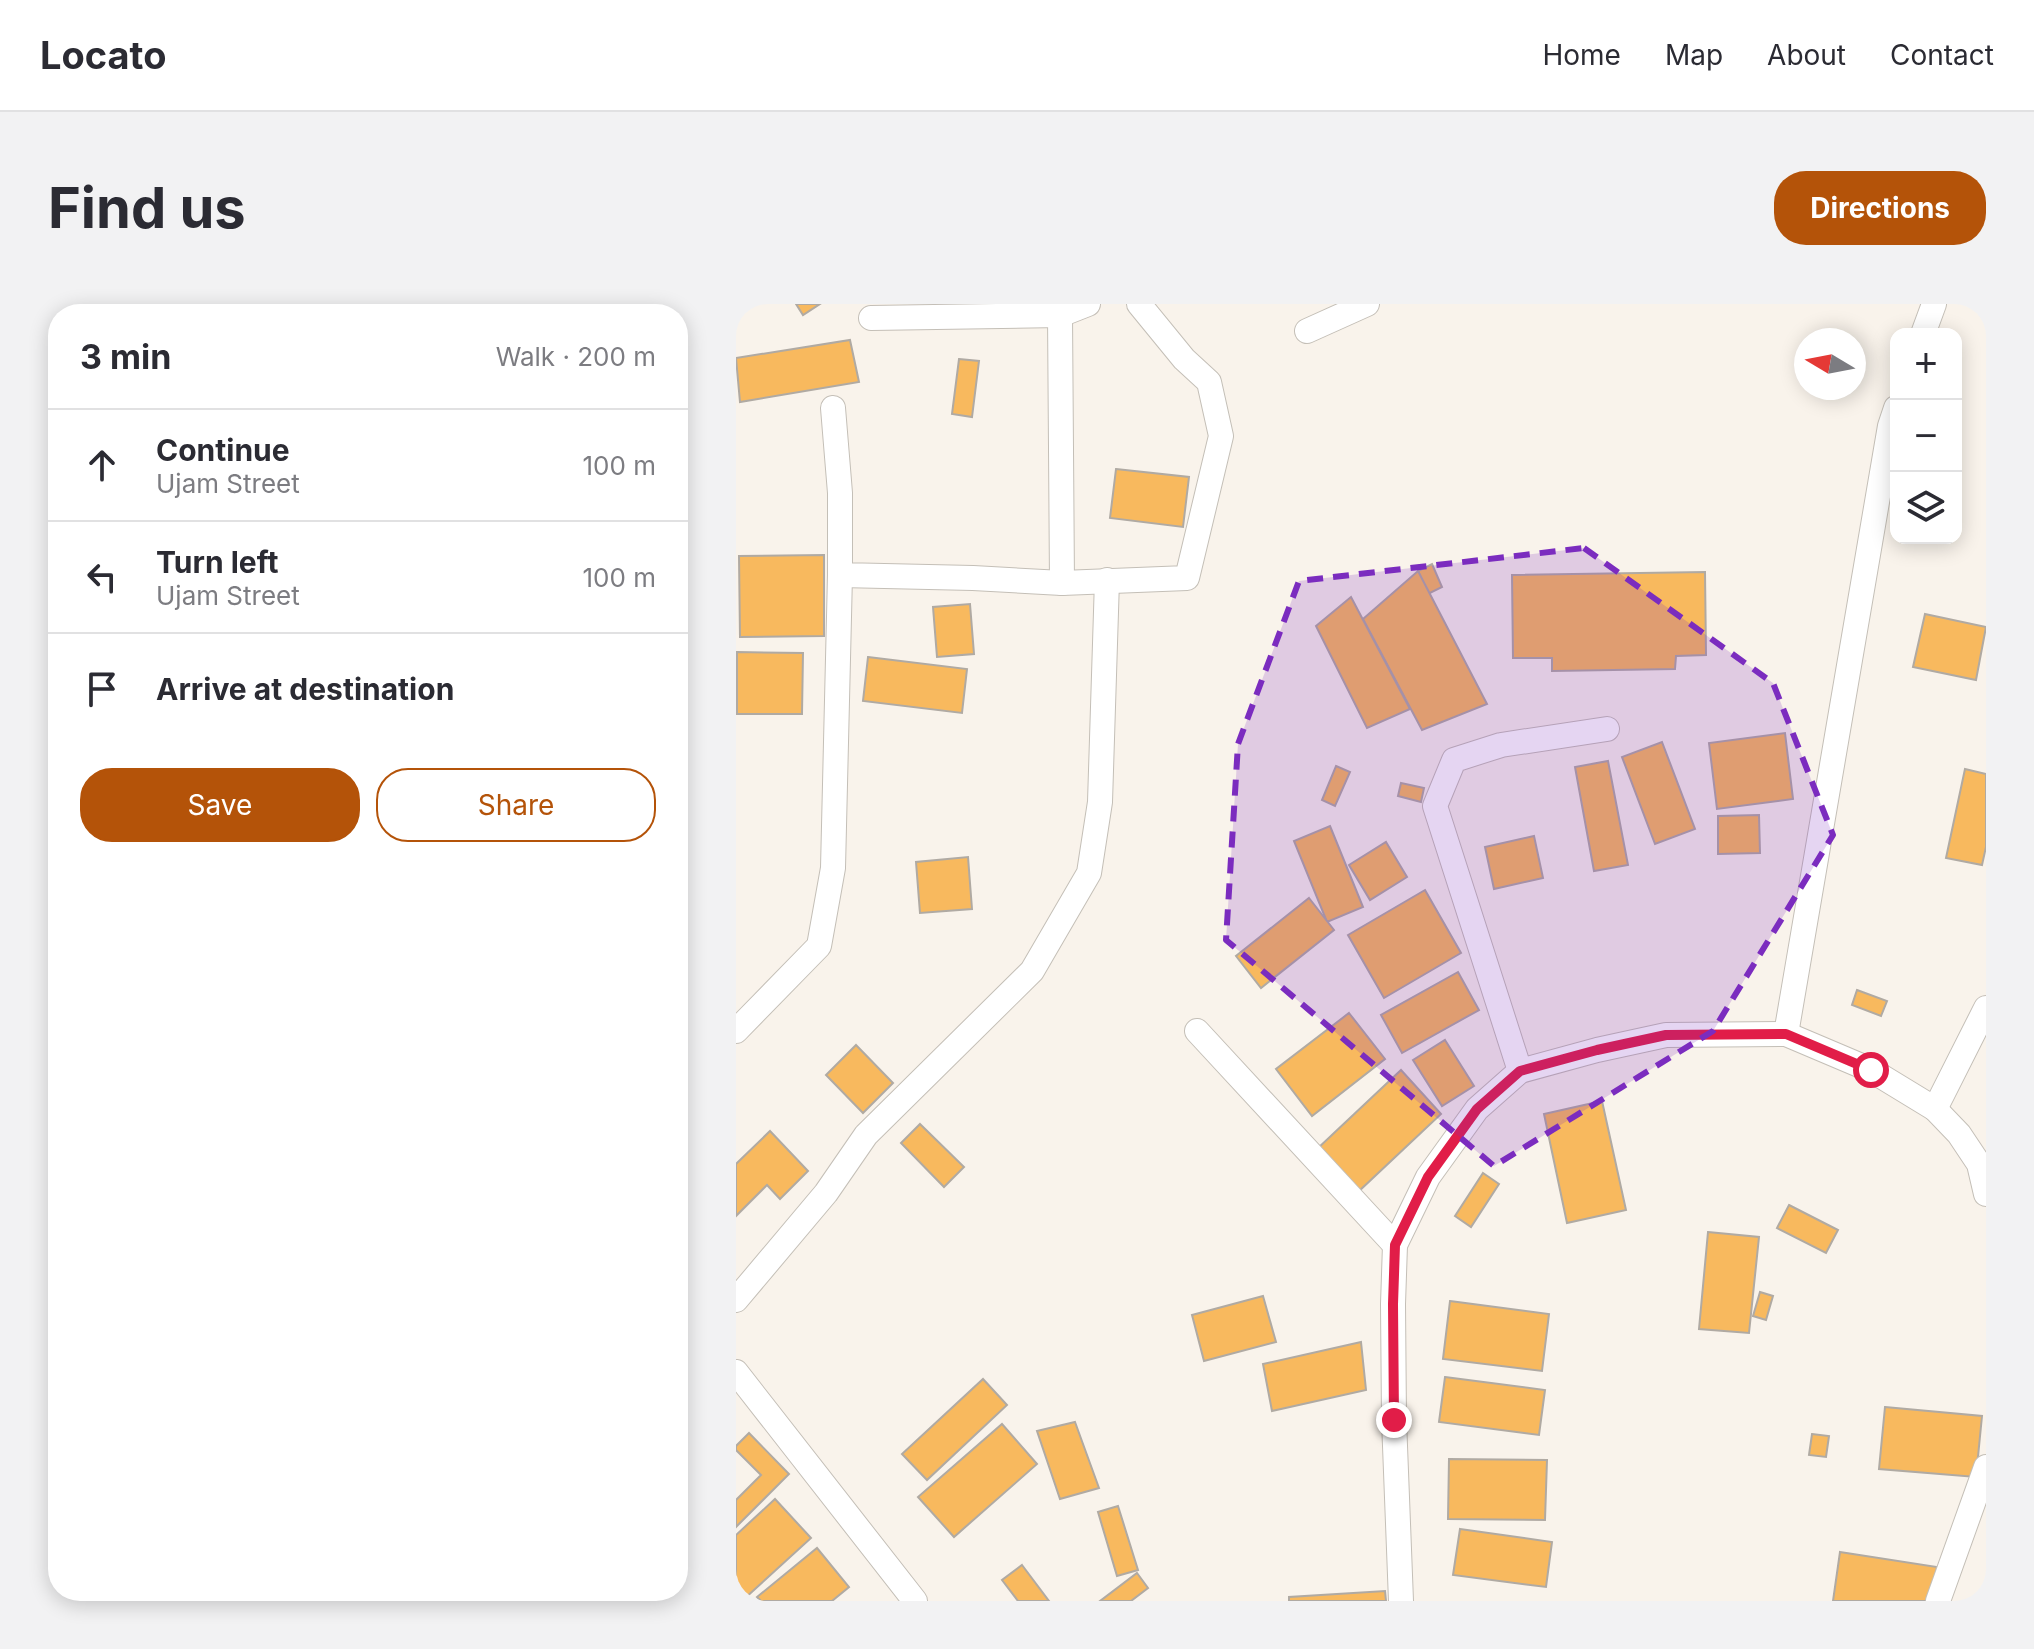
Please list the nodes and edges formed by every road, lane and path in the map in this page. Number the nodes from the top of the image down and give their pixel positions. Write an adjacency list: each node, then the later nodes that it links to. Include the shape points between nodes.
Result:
1 (1088, 304): 5 (street)
2 (1139, 304): 12 (street, via 1209,382 1221,436 1187,578)
3 (1367, 304): 8 (street)
4 (1934, 304): 7 (street)
5 (1060, 315): 6 (street); 13 (street)
6 (871, 318)
7 (1925, 328)
8 (1307, 331)
9 (833, 408): 11 (street)
10 (1890, 426): 18 (street)
11 (840, 575): 13 (street); 16 (street, via 833,868 819,946)
12 (1107, 580): 13 (street); 23 (street, via 1100,802 1089,873 1032,971 866,1135 826,1193)
13 (1062, 583)
14 (1607, 729): 19 (street, via 1501,745 1454,760 1435,806)
15 (1986, 1008): 20 (street)
16 (736, 1031)
17 (1197, 1031): 22 (street)
18 (1786, 1034): 19 (street, via 1666,1035); 20 (street, via 1871,1070)
19 (1520, 1071): 22 (street, via 1477,1109 1428,1177)
20 (1935, 1109): 21 (street, via 1979,1164)
21 (1986, 1194)
22 (1395, 1245): 27 (street)
23 (736, 1300)
24 (736, 1372): 26 (street)
25 (1986, 1467): 28 (street)
26 (915, 1601)
27 (1401, 1601)
28 (1938, 1601)

